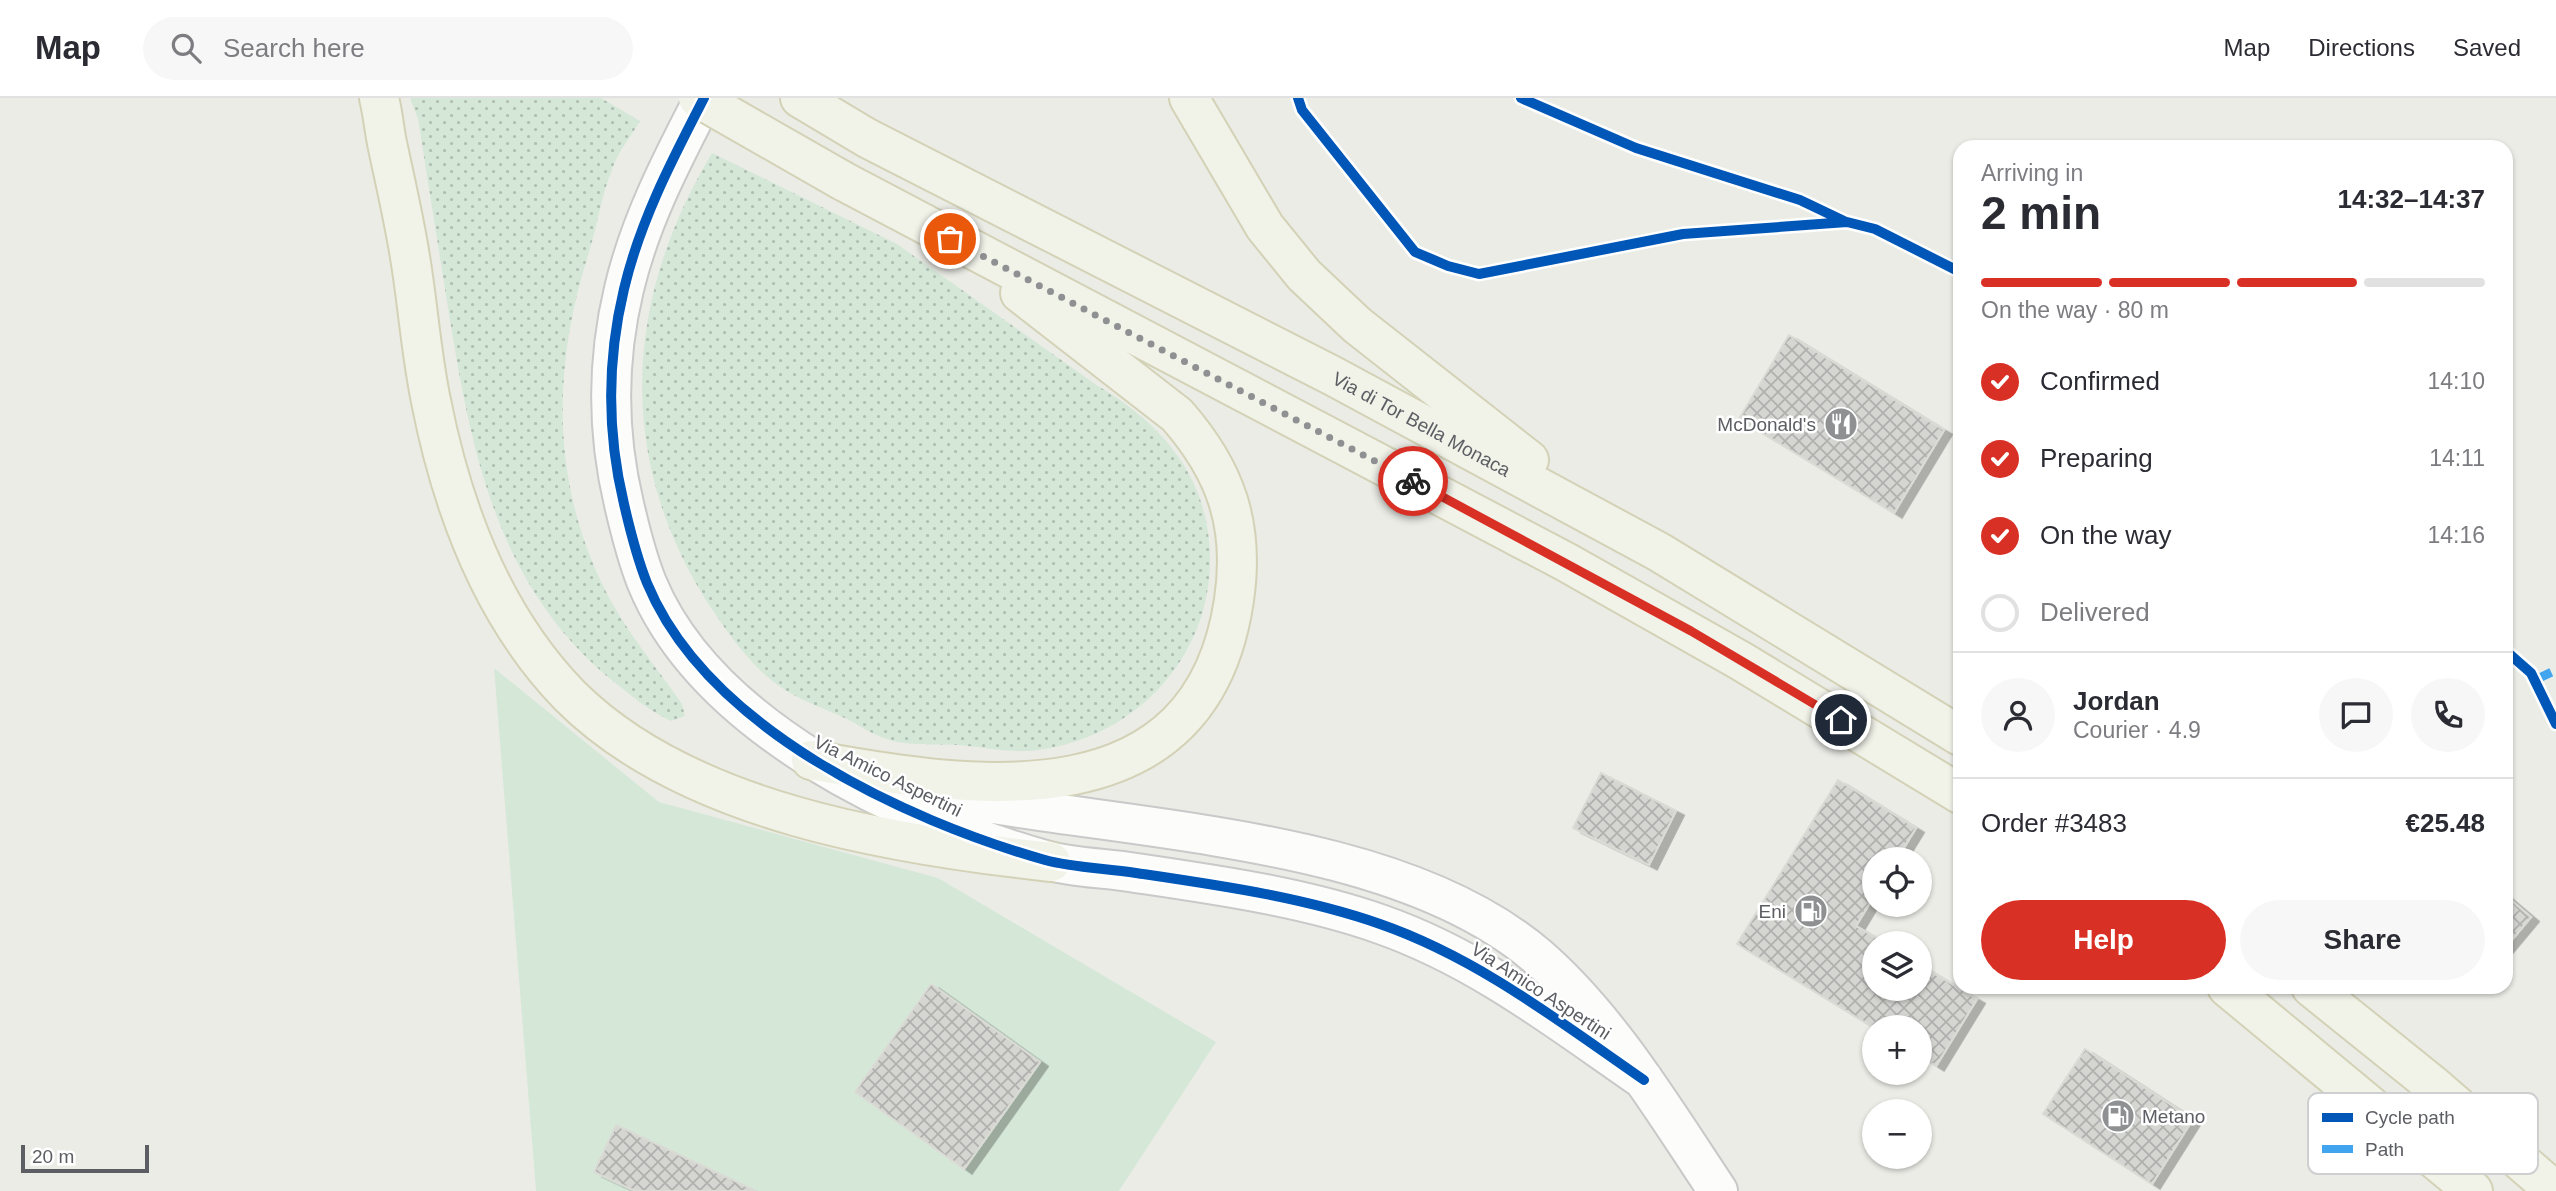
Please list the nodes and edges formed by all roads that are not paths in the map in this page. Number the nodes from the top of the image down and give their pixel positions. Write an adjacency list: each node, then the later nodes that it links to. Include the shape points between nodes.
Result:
1 (379, 98): 11 (main road, via 398,185 430,401 450,484 489,579 544,666 614,732 681,772 738,796 878,836)
2 (698, 98): 6 (main road, bridge)
3 (704, 98): 9 (street, Via Amico Aspertini, via 652,205 624,289 611,397 618,476 647,583 663,614 715,681 764,727)
4 (800, 98): 7 (main road, Via di Tor Bella Monaca, via 867,138 1321,370)
5 (1189, 98): 7 (main road, via 1265,227 1321,292 1504,442)
6 (971, 250): 9 (main road, via 1051,320 1177,415 1206,451 1224,486 1234,521 1237,569 1230,628 1213,672 1188,714 1158,740 1115,764 1043,779 975,783); 10 (main road, via 1566,562 1731,655)
7 (1659, 552): 8 (main road, Via di Tor Bella Monaca)
8 (1953, 732)
9 (811, 760): 11 (street, Via Amico Aspertini, via 930,818); 14 (street, Via Amico Aspertini, via 967,800 1266,847 1361,870 1428,893 1494,926 1538,957 1578,998)
10 (1953, 790)
11 (1051, 862): 14 (street, Via Amico Aspertini, via 1266,896 1389,927 1440,948 1505,984)
12 (2235, 994): 15 (main road)
13 (2320, 994): 16 (main road)
14 (1644, 1080): 20 (street, Via Amico Aspertini)
15 (2354, 1093)
16 (2441, 1093)
17 (2538, 1160): 18 (main road)
18 (2556, 1171)
19 (2535, 1174): 21 (main road)
20 (1718, 1191)
21 (2554, 1191)

